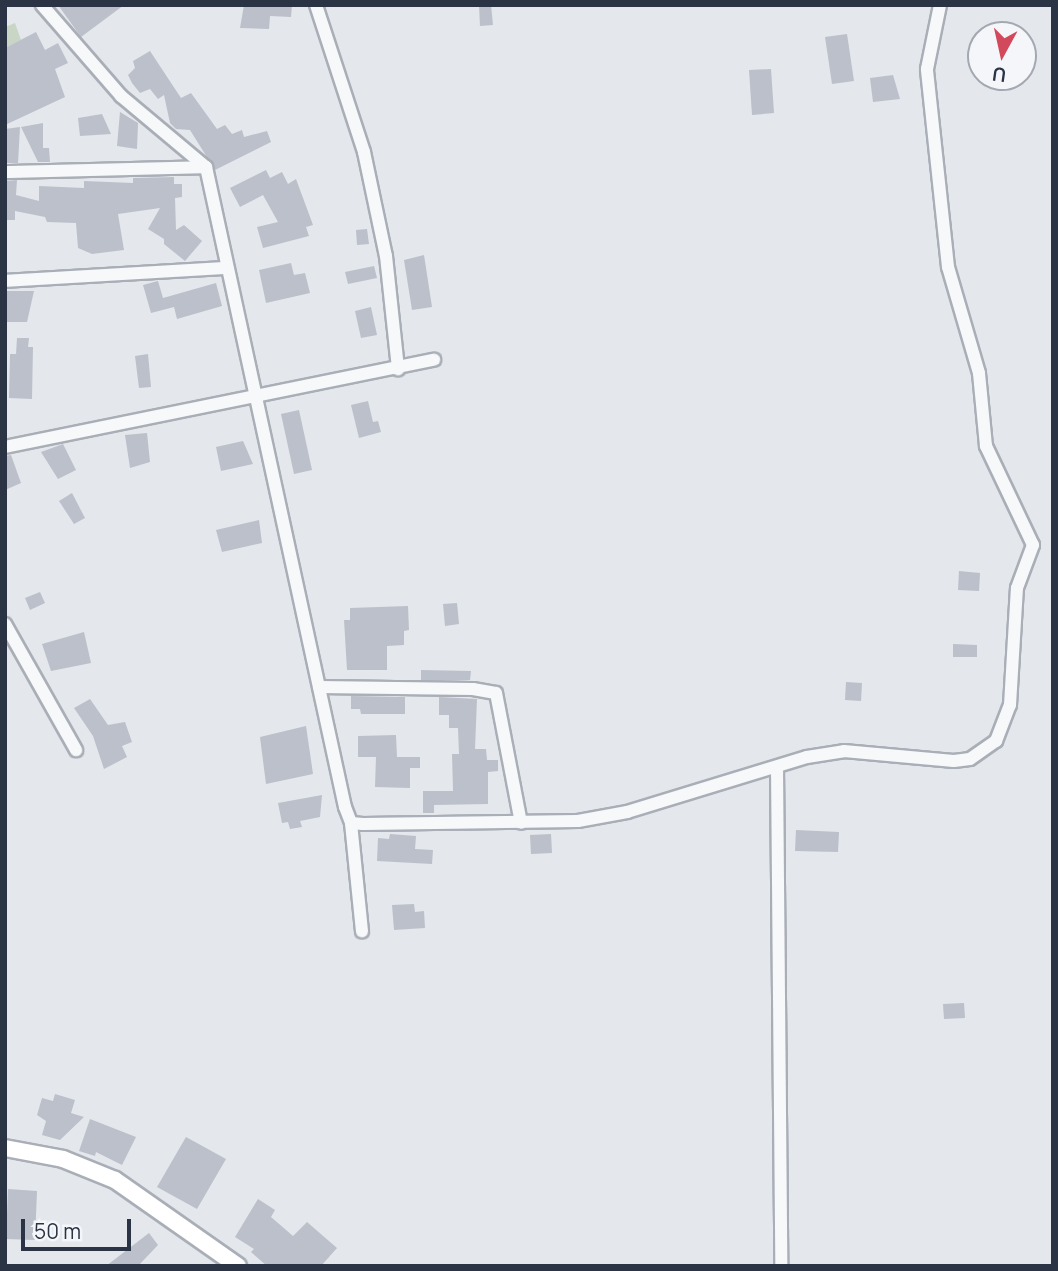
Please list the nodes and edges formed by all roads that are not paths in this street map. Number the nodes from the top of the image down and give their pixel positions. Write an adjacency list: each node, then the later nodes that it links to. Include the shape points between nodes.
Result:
1 (42, 5): 4 (street, via 121,96)
2 (316, 5): 9 (street, via 364,152 386,256)
3 (940, 5): 15 (street, via 928,69 948,267 979,373 986,446 1033,545 1017,588 1008,718 996,741 970,759 933,761 845,751)
4 (206, 167): 5 (street); 6 (street)
5 (5, 172)
6 (228, 268): 7 (street); 10 (street)
7 (5, 281)
8 (433, 360): 9 (street)
9 (398, 369): 10 (street)
10 (257, 398): 11 (street); 13 (street)
11 (5, 447)
12 (5, 624): 14 (street)
13 (319, 687): 16 (street); 17 (street, via 496,693)
14 (76, 750)
15 (777, 767): 17 (street, via 627,813); 21 (street)
16 (351, 823): 17 (street); 18 (street)
17 (521, 823)
18 (362, 931)
19 (5, 1148): 20 (main road, via 63,1159 116,1180)
20 (238, 1266)
21 (781, 1266)

